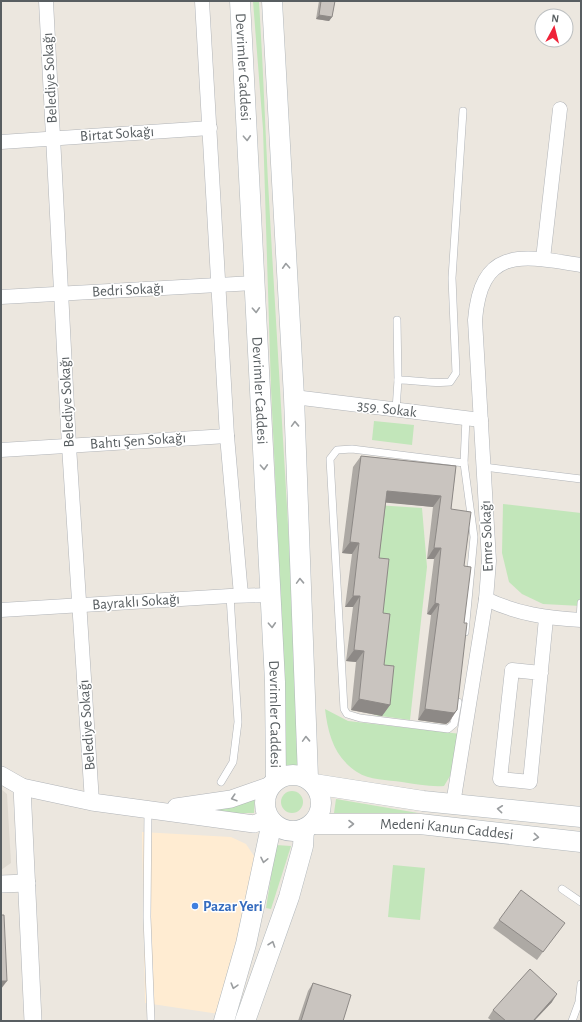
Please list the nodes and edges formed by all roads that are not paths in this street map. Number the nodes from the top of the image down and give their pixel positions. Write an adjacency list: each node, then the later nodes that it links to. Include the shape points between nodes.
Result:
1 (46, 1): 8 (street, Belediye Sokağı)
2 (202, 1): 7 (street)
3 (240, 1): 12 (main road, Devrimler Caddesi, one-way to 12)
4 (272, 1): 18 (main road, Devrimler Caddesi, one-way to 4)
5 (560, 110): 10 (street)
6 (463, 111): 17 (lane, via 452,278 456,373 450,382)
7 (210, 128): 8 (street, Birtat Sokağı); 13 (street)
8 (53, 138): 9 (street, Birtat Sokağı); 14 (street, Belediye Sokağı)
9 (1, 142)
10 (543, 259): 11 (street); 21 (street, Emre Sokağı, via 516,258 501,263 485,278 480,290 475,320)
11 (581, 265)
12 (254, 283): 13 (street, Bedri Sokağı); 28 (main road, Devrimler Caddesi, one-way to 28)
13 (218, 284): 14 (street, Bedri Sokağı); 22 (street)
14 (61, 294): 15 (street, Bedri Sokağı); 23 (street, Belediye Sokağı)
15 (1, 297)
16 (397, 320): 17 (lane)
17 (398, 380): 19 (lane)
18 (294, 397): 19 (street, 359. Sokak); 40 (main road, Devrimler Caddesi, one-way to 18)
19 (396, 410): 20 (street, 359. Sokak)
20 (466, 418): 21 (street, 359. Sokak); 25 (lane)
21 (481, 420): 26 (street, Emre Sokağı)
22 (227, 436): 23 (street, Bahtı Şen Sokağı); 29 (street)
23 (69, 446): 24 (street, Bahtı Şen Sokağı); 32 (street, Belediye Sokağı)
24 (1, 450)
25 (464, 463): 36 (lane, via 474,537); 38 (lane, via 352,449 337,450 330,458 344,709 348,714 360,718 448,729 454,724)
26 (484, 467): 27 (lane); 30 (street, Emre Sokağı, via 489,560)
27 (581, 479)
28 (271, 595): 29 (street, Bayraklı Sokağı); 42 (main road, Devrimler Caddesi, one-way to 42, via 275,682)
29 (235, 596): 32 (street, Bayraklı Sokağı); 41 (lane, via 238,722 233,762)
30 (486, 600): 34 (street, via 518,612); 45 (street, Emre Sokağı)
31 (581, 603): 35 (lane)
32 (79, 606): 33 (street, Bayraklı Sokağı); 44 (street, Belediye Sokağı)
33 (1, 610)
34 (546, 618): 35 (street); 37 (street)
35 (581, 620)
36 (464, 638)
37 (541, 673): 37 (street, via 530,782 500,779 512,670)
38 (459, 691)
39 (1, 775): 43 (street)
40 (311, 781): 42 (main road, via 291,774); 45 (main road, Medeni Kanun Caddesi); 49 (main road, via 319,791 321,809)
41 (221, 782)
42 (274, 782): 46 (street, one-way to 46, via 231,799); 48 (main road, via 265,800 265,808)
43 (22, 787): 44 (street); 51 (street)
44 (92, 802): 46 (street)
45 (452, 804): 47 (main road, Medeni Kanun Caddesi, one-way to 45)
46 (152, 809): 48 (street, via 254,824); 58 (lane, via 147,917)
47 (581, 817)
48 (271, 820): 49 (main road, via 287,830); 59 (main road, one-way to 59, via 246,944)
49 (308, 826): 50 (main road, Medeni Kanun Caddesi, one-way to 50, via 420,824); 60 (main road, one-way to 49, via 289,897)
50 (581, 842)
51 (27, 883): 52 (street); 57 (street)
52 (1, 884)
53 (562, 889): 54 (lane)
54 (581, 902)
55 (581, 988): 56 (lane)
56 (580, 1002): 61 (lane)
57 (33, 1021)
58 (151, 1021)
59 (224, 1021)
60 (245, 1021)
61 (572, 1021)

